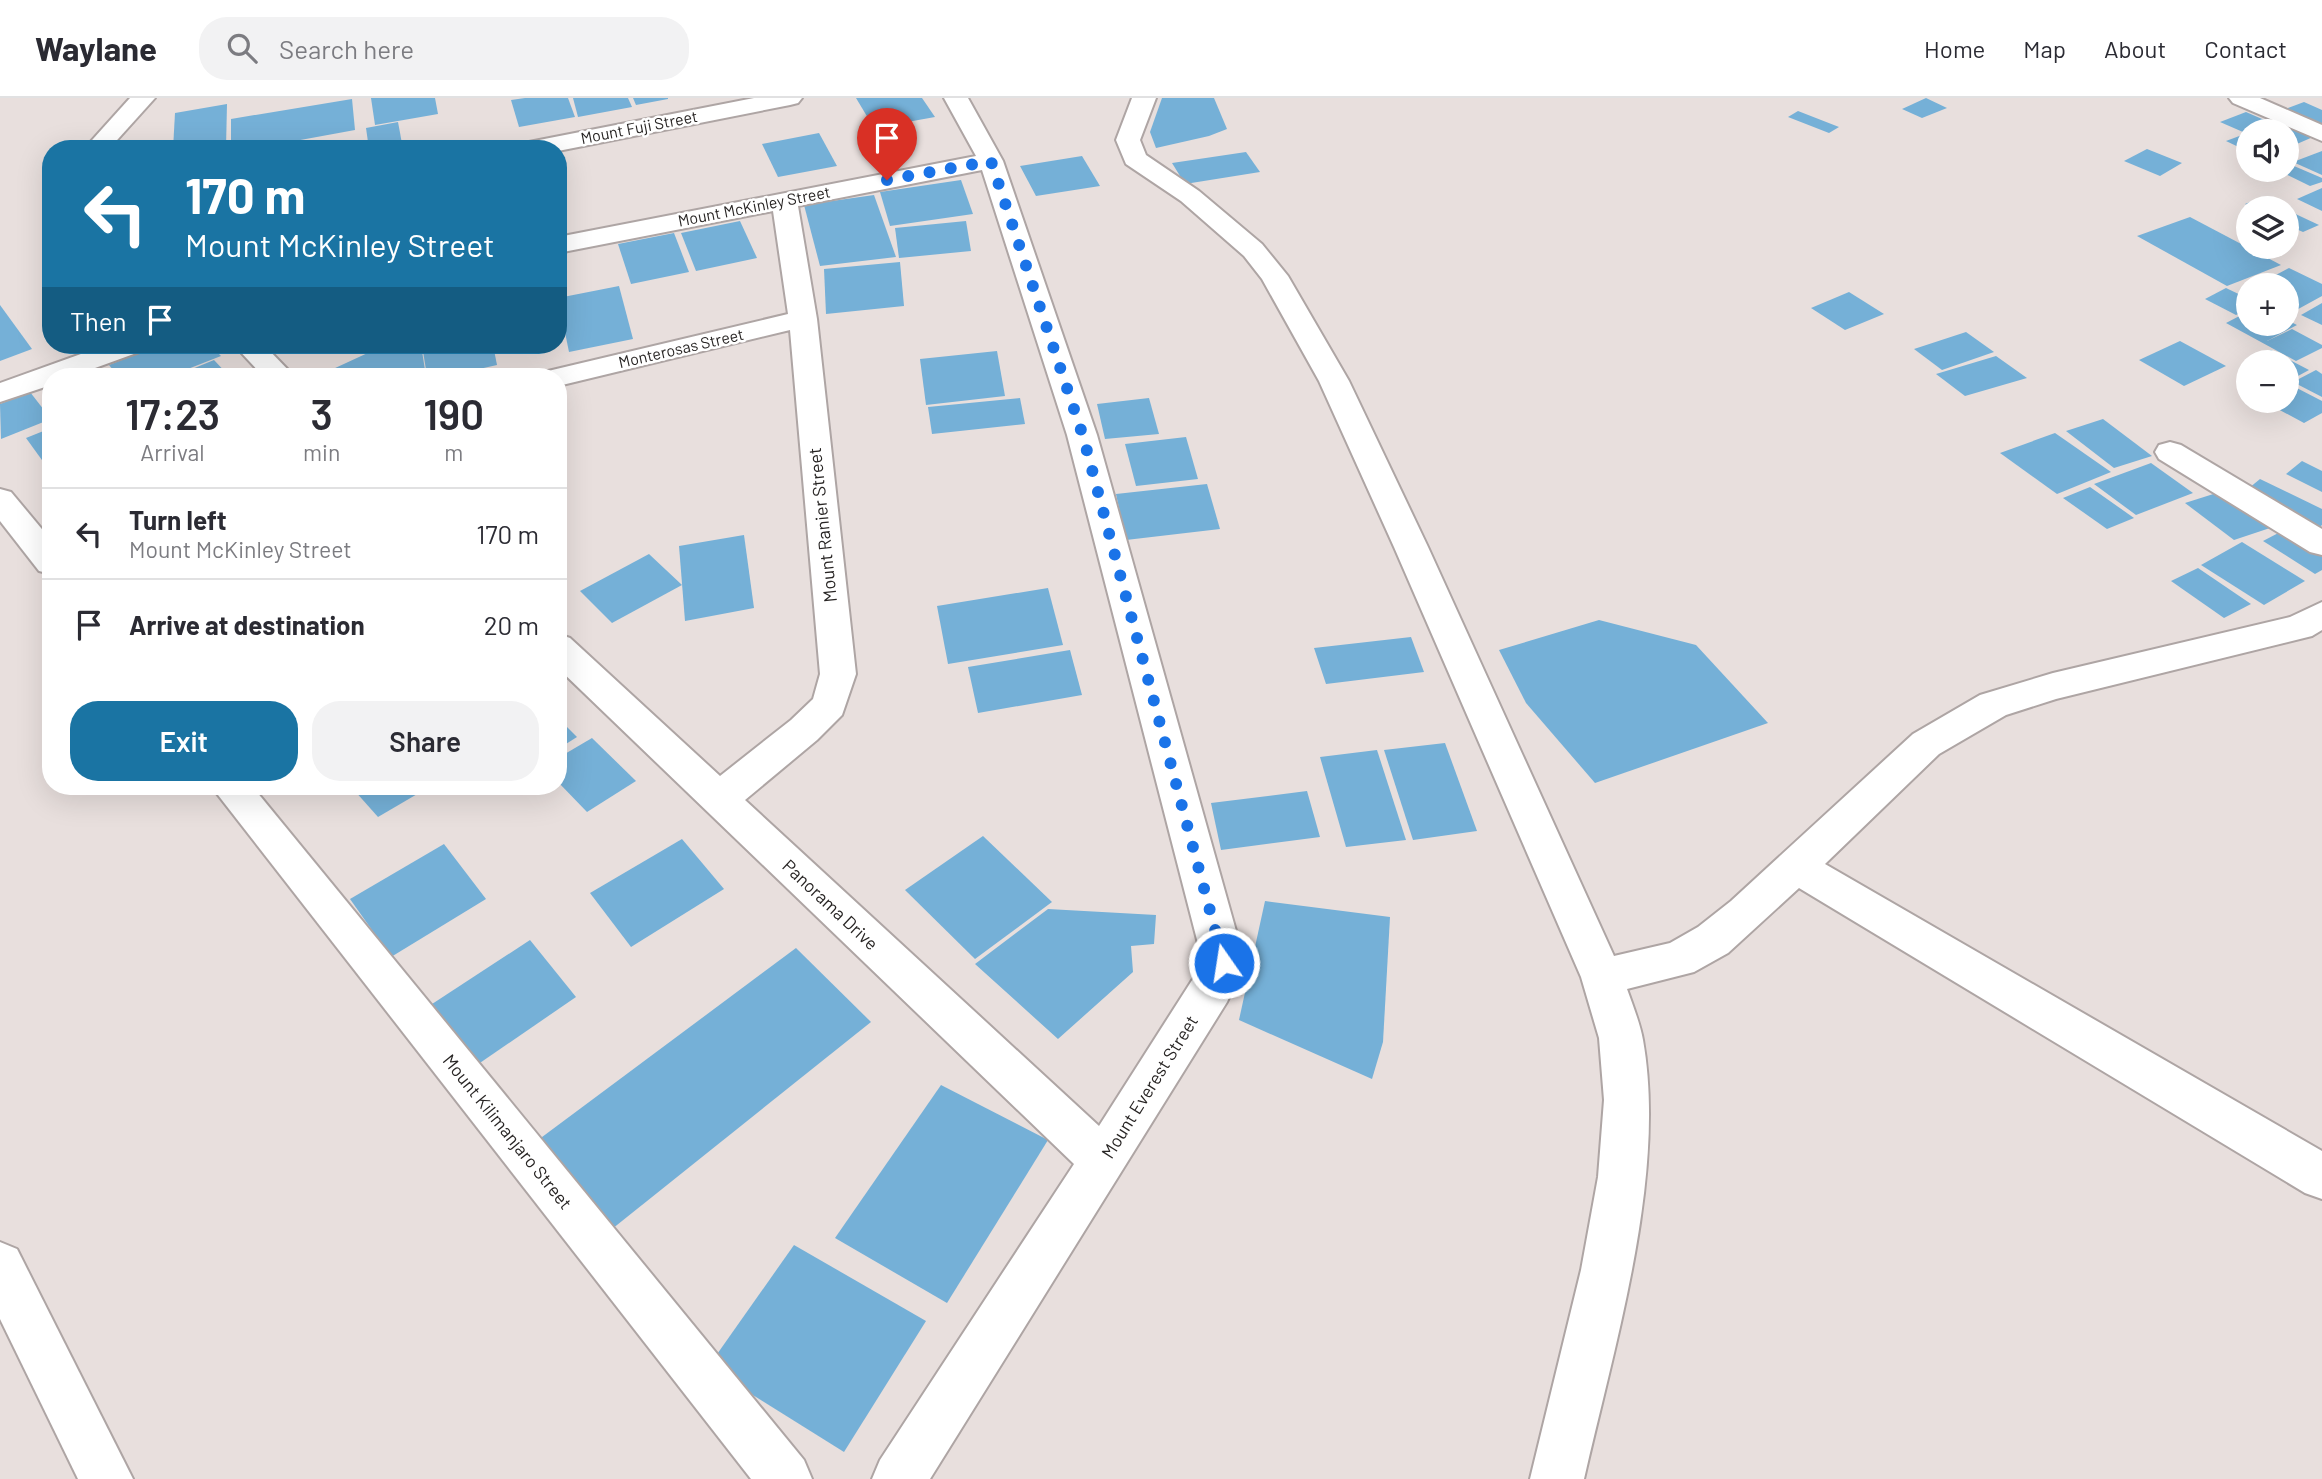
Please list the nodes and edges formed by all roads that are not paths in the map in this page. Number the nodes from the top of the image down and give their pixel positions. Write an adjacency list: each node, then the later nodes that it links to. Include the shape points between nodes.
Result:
1 (134, 98): 2 (street)
2 (144, 98): 8 (street)
3 (790, 98): 9 (street, Mount Fuji Street)
4 (957, 98): 10 (street, Mount Everest Street)
5 (1144, 98): 30 (street, via 1128,140 1136,159 1253,250 1274,276 1334,381)
6 (2241, 98): 7 (street)
7 (2322, 134)
8 (104, 140)
9 (567, 142)
10 (991, 161): 11 (street, Mount McKinley Street); 31 (street, Mount Everest Street, via 1083,436 1224,963)
11 (783, 200): 12 (street, Mount McKinley Street); 13 (street, Mount Ranier Street)
12 (567, 243)
13 (803, 319): 18 (street, Monterosas Street); 28 (street, Mount Ranier Street, via 838,674 829,705)
14 (107, 354): 16 (street)
15 (257, 354): 17 (street)
16 (69, 368)
17 (271, 368)
18 (567, 375)
19 (42, 378): 20 (street)
20 (0, 393)
21 (2170, 452): 23 (street)
22 (0, 499): 24 (street)
23 (2322, 544)
24 (42, 551)
25 (2322, 614): 29 (street, via 2300,627 2053,686 1993,705 1926,744)
26 (567, 655): 28 (street, Panorama Drive)
27 (237, 795): 35 (street, Mount Kilimanjaro Street)
28 (718, 800): 31 (street, Panorama Drive)
29 (1795, 866): 30 (street, via 1713,940 1678,959); 32 (street)
30 (1602, 977): 37 (street, via 1620,1038 1627,1100 1622,1177 1606,1270)
31 (1103, 1161): 36 (street, Mount Everest Street)
32 (2322, 1177)
33 (0, 1266): 34 (street)
34 (106, 1479)
35 (785, 1479)
36 (899, 1479)
37 (1557, 1479)

